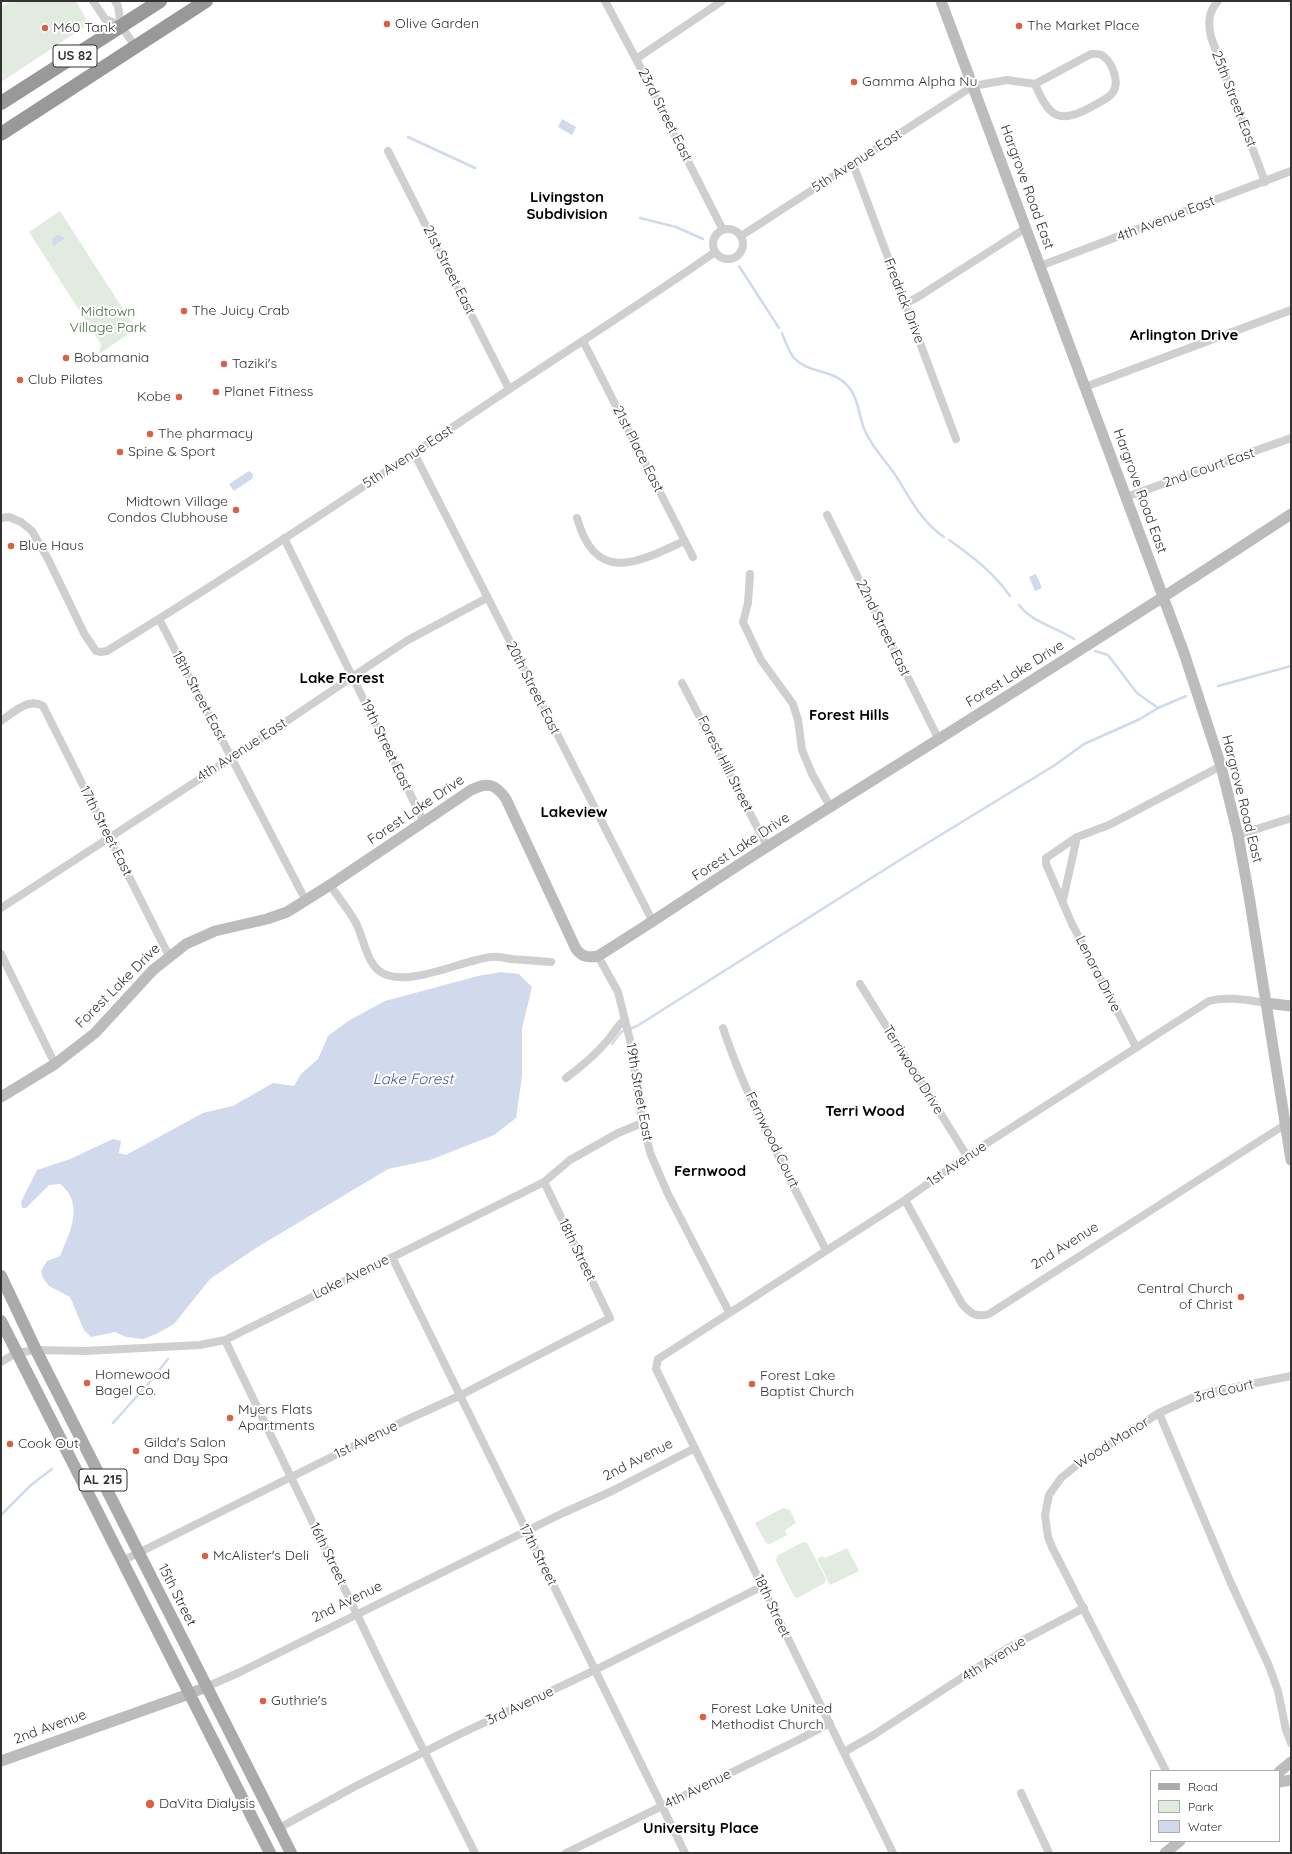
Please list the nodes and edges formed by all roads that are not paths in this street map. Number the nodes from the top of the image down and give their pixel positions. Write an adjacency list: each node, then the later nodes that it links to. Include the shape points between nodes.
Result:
1 (93, 1): 9 (street, via 104,19)
2 (115, 1): 9 (street)
3 (160, 1): 9 (highway, US 82)
4 (206, 1): 10 (highway, US 82)
5 (605, 1): 11 (street, 23rd Street East)
6 (722, 1): 11 (street)
7 (942, 1): 13 (street, Hargrove Road East)
8 (1218, 1): 19 (street, 25th Street East, via 1209,16 1211,37)
9 (121, 26): 10 (street); 14 (highway, US 82)
10 (135, 46): 15 (highway, US 82)
11 (636, 59): 21 (street, 23rd Street East)
12 (1035, 84): 12 (street, via 1049,110 1058,116 1068,118 1106,98 1114,92 1116,82 1110,61 1102,54 1092,54); 13 (street, via 1007,80)
13 (973, 86): 17 (street, 5th Avenue East); 20 (street, Hargrove Road East)
14 (1, 104)
15 (1, 134)
16 (388, 151): 29 (street, 21st Street East)
17 (853, 164): 22 (street, 5th Avenue East); 25 (street, Fredrick Drive)
18 (1291, 171): 19 (street, 4th Avenue East)
19 (1265, 182): 24 (street, 4th Avenue East)
20 (1026, 228): 24 (street, Hargrove Road East); 25 (street)
21 (723, 230): 22 (street, via 732,230); 23 (street, via 713,242)
22 (741, 236): 23 (street, via 743,247 737,256 727,259)
23 (715, 252): 27 (street, 5th Avenue East)
24 (1040, 266): 28 (street, Hargrove Road East)
25 (905, 304): 30 (street, Fredrick Drive)
26 (1291, 310): 28 (street)
27 (583, 341): 29 (street, 5th Avenue East); 39 (street, 21st Place East)
28 (1086, 388): 33 (street, Hargrove Road East)
29 (510, 389): 32 (street, 5th Avenue East)
30 (956, 438)
31 (1291, 438): 33 (street, 2nd Court East)
32 (414, 453): 38 (street, 5th Avenue East); 43 (street, 20th Street East)
33 (1126, 497): 42 (street, Hargrove Road East)
34 (1291, 514): 42 (street, Forest Lake Drive)
35 (827, 515): 48 (street, 22nd Street East)
36 (5, 518): 44 (street, 5th Avenue East, via 21,522 32,530 85,636 96,651 108,651)
37 (577, 518): 39 (street, via 582,535 589,546 606,560 627,564 648,558)
38 (284, 538): 44 (street, 5th Avenue East); 45 (street, 19th Street East)
39 (684, 541): 40 (street, 21st Place East)
40 (693, 557)
41 (750, 574): 51 (street, via 748,603 743,622 761,660 793,704 802,750)
42 (1163, 597): 48 (street, Forest Lake Drive); 50 (street, Hargrove Road East)
43 (487, 598): 45 (street, 4th Avenue East, via 408,640); 62 (street, 20th Street East)
44 (159, 619): 49 (street, 18th Street East)
45 (353, 676): 49 (street, 4th Avenue East); 53 (street, 19th Street East)
46 (682, 682): 57 (street, Forest Hill Street)
47 (1, 721): 55 (street, 17th Street East, via 31,702 43,706)
48 (939, 740): 51 (street, Forest Lake Drive)
49 (232, 758): 55 (street, 4th Avenue East); 60 (street, 18th Street East)
50 (1221, 766): 54 (street, Hargrove Road East); 56 (street, Lenora Drive, via 1109,825)
51 (831, 808): 57 (street, Forest Lake Drive)
52 (1291, 818): 54 (street)
53 (424, 822): 58 (street, Forest Lake Drive); 65 (street, Forest Lake Drive, via 482,785 493,786 500,791 576,949 584,956)
54 (1238, 835): 68 (street, Hargrove Road East)
55 (110, 838): 61 (street, 4th Avenue East); 64 (street, 17th Street East)
56 (1077, 838): 59 (street); 59 (street, Lenora Drive, via 1046,858 1046,864)
57 (767, 846): 62 (street, Forest Lake Drive)
58 (330, 885): 60 (street, Forest Lake Drive); 66 (street, via 355,922 372,961 387,975 398,977 429,974 490,957)
59 (1063, 900): 72 (street, Lenora Drive, via 1072,924)
60 (306, 901): 64 (street, Forest Lake Drive, via 287,912 267,919 215,931 186,944)
61 (1, 908)
62 (652, 922): 65 (street, Forest Lake Drive)
63 (1, 954): 73 (street)
64 (169, 956): 73 (street, Forest Lake Drive, via 152,970 95,1033)
65 (598, 956): 70 (street, 19th Street East, via 618,992)
66 (551, 962)
67 (860, 984): 78 (street, Terriwood Drive)
68 (1266, 1003): 69 (street); 72 (street, 1st Avenue, via 1232,998 1209,1001); 77 (street, Hargrove Road East)
69 (1291, 1006)
70 (626, 1019): 74 (street, via 593,1056); 76 (street, 19th Street East)
71 (723, 1028): 82 (street, Fernwood Court, via 745,1086)
72 (1136, 1047): 78 (street, 1st Avenue)
73 (56, 1064): 75 (street, Forest Lake Drive)
74 (566, 1078)
75 (1, 1097)
76 (642, 1124): 80 (street, Lake Avenue, via 618,1133 570,1160); 85 (street, 19th Street East, via 655,1165)
77 (1286, 1124): 79 (street, Hargrove Road East); 81 (street, 2nd Avenue, via 989,1314 982,1316 969,1312 962,1304)
78 (967, 1156): 81 (street, 1st Avenue)
79 (1291, 1160)
80 (544, 1182): 83 (street, Lake Avenue); 86 (street, 18th Street)
81 (905, 1200): 82 (street, 1st Avenue)
82 (826, 1250): 85 (street, 1st Avenue)
83 (392, 1257): 88 (street, Lake Avenue); 94 (street, 17th Street)
84 (1, 1276): 89 (main road, AL 215)
85 (729, 1312): 91 (street, 1st Avenue)
86 (610, 1318): 94 (street, 1st Avenue)
87 (1, 1321): 90 (main road, AL 215)
88 (225, 1340): 89 (street, Lake Avenue, via 200,1345 84,1351); 97 (street, 16th Street)
89 (36, 1350): 90 (street, Lake Avenue); 99 (main road, 15th Street / AL 215)
90 (16, 1353): 92 (street); 100 (main road, AL 215)
91 (658, 1359): 96 (street, 18th Street, via 656,1369)
92 (1, 1362)
93 (1291, 1376): 95 (street, 3rd Court, via 1211,1392)
94 (459, 1396): 97 (street, 1st Avenue); 98 (street, 17th Street)
95 (1159, 1413): 102 (street, Wood Manor, via 1073,1468 1061,1478 1049,1495 1045,1515 1048,1536); 108 (street, Wood Manor, via 1228,1577 1269,1666)
96 (695, 1448): 98 (street, 2nd Avenue, via 612,1491); 101 (street, 18th Street)
97 (291, 1477): 99 (street, 1st Avenue); 103 (street, 16th Street)
98 (526, 1531): 103 (street, 2nd Avenue); 104 (street, 17th Street)
99 (139, 1552): 100 (street, 1st Avenue); 105 (main road, 15th Street / AL 215)
100 (122, 1561): 106 (main road, AL 215)
101 (763, 1586): 104 (street, 3rd Avenue); 107 (street, 18th Street)
102 (1084, 1608): 110 (street, 4th Avenue, via 1006,1649); 113 (street, Wood Manor)
103 (357, 1614): 105 (street, 2nd Avenue); 109 (street, 16th Street)
104 (595, 1670): 109 (street, 3rd Avenue); 118 (street, 17th Street)
105 (206, 1687): 106 (street, 2nd Avenue); 119 (main road, 15th Street / AL 215)
106 (189, 1694): 111 (street, 2nd Avenue); 121 (main road, AL 215)
107 (830, 1723): 110 (street, 18th Street); 118 (street, 4th Avenue)
108 (1291, 1742)
109 (424, 1752): 119 (street, 3rd Avenue); 123 (street, 16th Street)
110 (844, 1752): 126 (street, 18th Street)
111 (1, 1760)
112 (1291, 1762): 114 (street)
113 (1165, 1770)
114 (1280, 1771)
115 (1291, 1780): 116 (street)
116 (1280, 1782)
117 (1021, 1793): 127 (street)
118 (662, 1807): 124 (street, 4th Avenue); 125 (street, 17th Street)
119 (278, 1828): 122 (main road, 15th Street / AL 215)
120 (1179, 1842): 128 (street)
121 (270, 1853)
122 (291, 1853)
123 (474, 1853)
124 (566, 1853)
125 (685, 1853)
126 (893, 1853)
127 (1049, 1853)
128 (1165, 1853)

